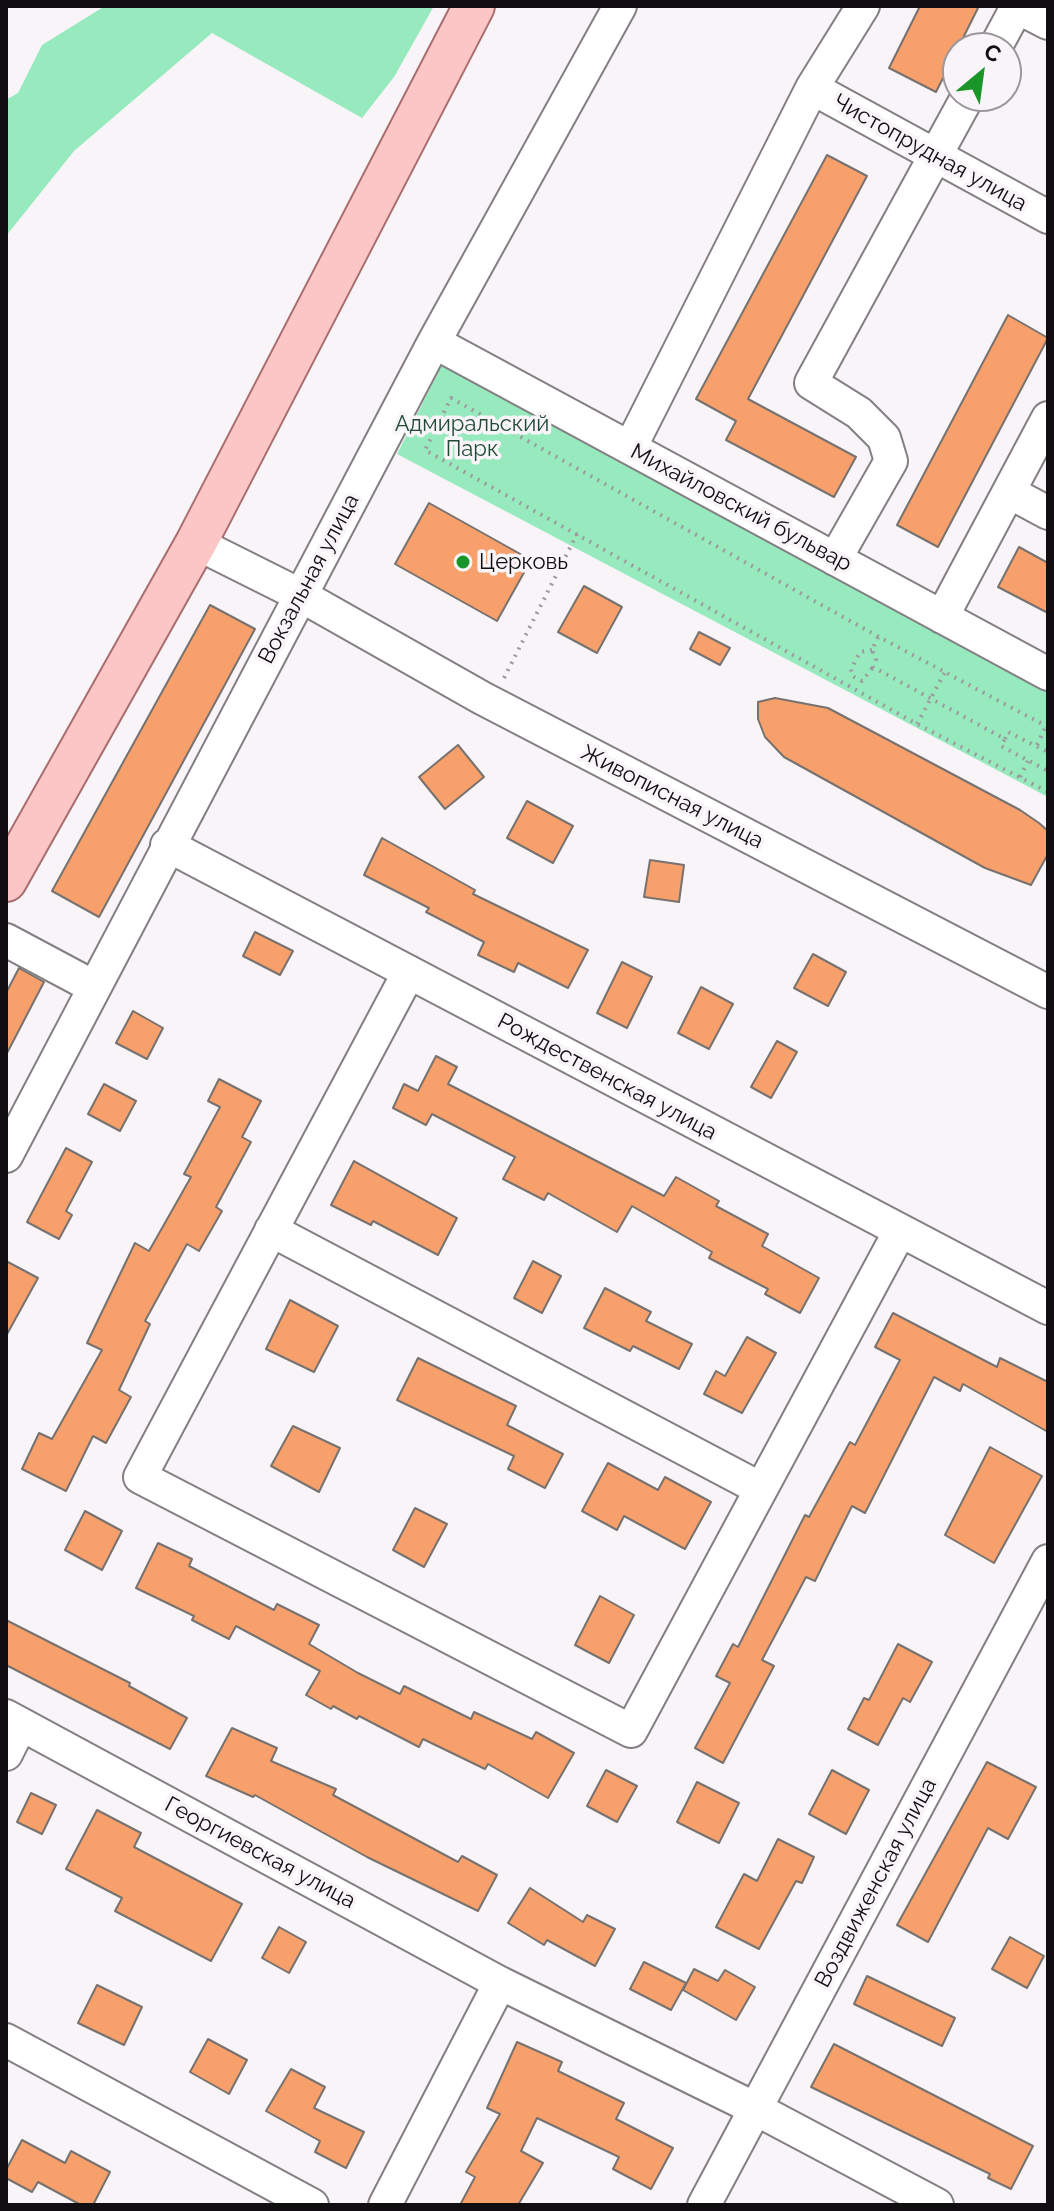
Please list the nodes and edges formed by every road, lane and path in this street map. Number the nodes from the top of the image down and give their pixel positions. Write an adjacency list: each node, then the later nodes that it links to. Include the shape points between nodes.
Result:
1 (464, 6): 7 (main road)
2 (474, 6): 7 (main road)
3 (620, 6): 12 (street, Вокзальная улица)
4 (863, 6): 8 (street)
5 (1048, 23): 6 (street, via 1017,7)
6 (1004, 32)
7 (444, 63): 18 (main road)
8 (812, 88): 10 (street, Чистопрудная улица); 14 (street)
9 (959, 112): 10 (street)
10 (934, 158): 11 (street, Чистопрудная улица); 19 (street, via 811,383 859,413 884,438 891,461)
11 (1048, 217)
12 (434, 342): 14 (street, Михайловский бульвар); 20 (street, Вокзальная улица)
13 (1048, 418): 15 (street)
14 (630, 448): 19 (street, Михайловский бульвар)
15 (1009, 492): 16 (street); 21 (street)
16 (1048, 513)
17 (577, 534): 22 (path, via 425,450 451,398); 28 (path); 30 (path)
18 (196, 543): 20 (street, Живописная улица); 41 (main road)
19 (835, 559): 21 (street, Михайловский бульвар)
20 (300, 595): 30 (street, Живописная улица); 40 (street, Вокзальная улица)
21 (942, 617): 26 (street, Михайловский бульвар)
22 (879, 637): 23 (path); 25 (path)
23 (872, 650): 24 (path); 27 (path, via 860,652 851,669)
24 (873, 667): 27 (path, via 862,681); 29 (path)
25 (945, 672): 29 (path); 32 (path)
26 (1048, 674)
27 (856, 680): 28 (path)
28 (853, 687): 31 (path)
29 (930, 699): 31 (path); 33 (path)
30 (492, 703): 45 (street, Живописная улица)
31 (917, 724): 38 (path)
32 (1047, 726): 34 (path)
33 (1005, 739): 34 (path, via 1008,732); 36 (path, via 1001,746)
34 (1036, 746): 35 (path)
35 (1048, 752)
36 (1028, 760): 37 (path); 38 (path)
37 (1048, 771)
38 (1020, 777): 39 (path)
39 (1048, 792)
40 (167, 845): 43 (street, Рождественская улица); 44 (street, Вокзальная улица)
41 (6, 881)
42 (6, 940): 44 (street)
43 (409, 972): 47 (street); 48 (street, Рождественская улица)
44 (94, 987): 46 (street, Вокзальная улица)
45 (1047, 989)
46 (6, 1156)
47 (271, 1230): 50 (street); 50 (street, via 140,1477 631,1731)
48 (900, 1231): 49 (street, Рождественская улица); 50 (street)
49 (1048, 1308)
50 (761, 1489)
51 (1048, 1561): 56 (street, Воздвиженская улица)
52 (14, 1720): 53 (street, Георгиевская улица); 54 (street, Георгиевская улица)
53 (6, 1754)
54 (500, 1983): 56 (street, Георгиевская улица); 58 (street)
55 (6, 2040): 57 (street)
56 (756, 2109): 59 (street, Воздвиженская улица); 60 (street, Георгиевская улица)
57 (312, 2205)
58 (385, 2205)
59 (704, 2205)
60 (937, 2205)

